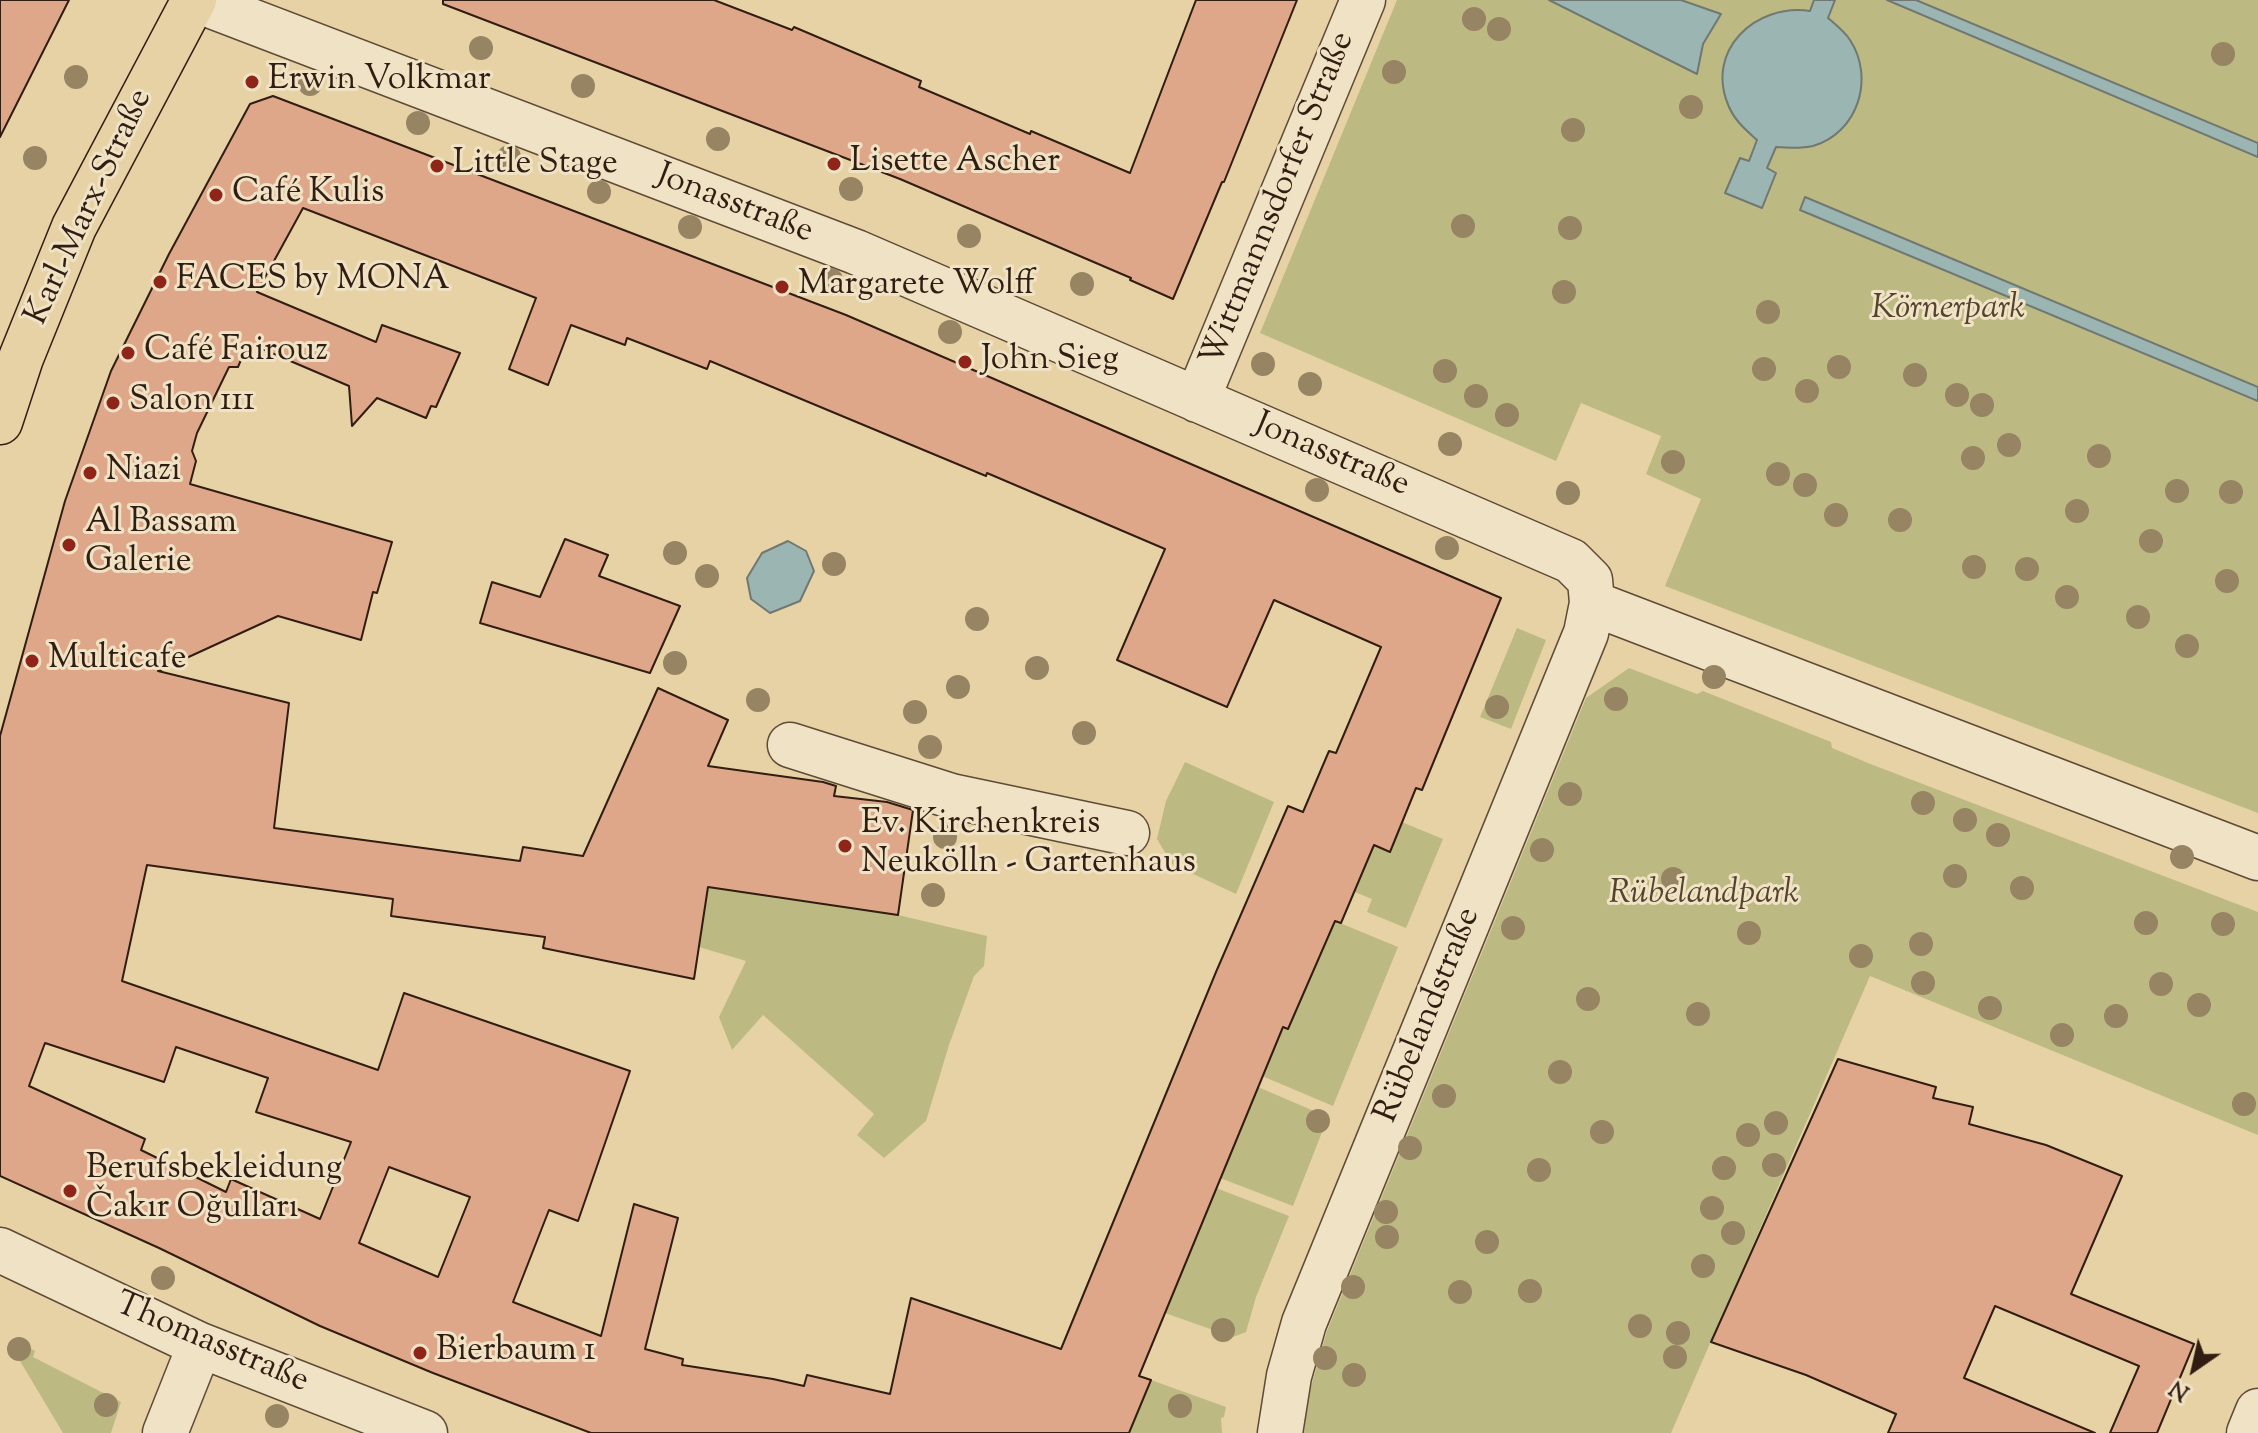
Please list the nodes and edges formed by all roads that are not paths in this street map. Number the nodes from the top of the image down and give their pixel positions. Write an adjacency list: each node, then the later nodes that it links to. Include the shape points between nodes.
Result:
1 (195, 0): 3 (street, Jonasstraße, via 856,252); 4 (main road, Karl-Marx-Straße, via 74,227)
2 (1363, 0): 3 (street, Wittmannsdorfer Straße)
3 (1197, 400): 5 (street, Jonasstraße, via 1571,561 1590,580)
4 (0, 422)
5 (1592, 603): 8 (street); 14 (street, Rübelandstraße, via 1586,633 1304,1323)
6 (790, 745): 7 (street, via 951,796)
7 (1127, 833)
8 (2258, 858)
9 (0, 1250): 10 (street, Thomasstraße)
10 (200, 1345): 12 (street); 13 (street, Thomasstraße)
11 (2258, 1411): 15 (street)
12 (165, 1433)
13 (425, 1433)
14 (1280, 1433)
15 (2249, 1433)

